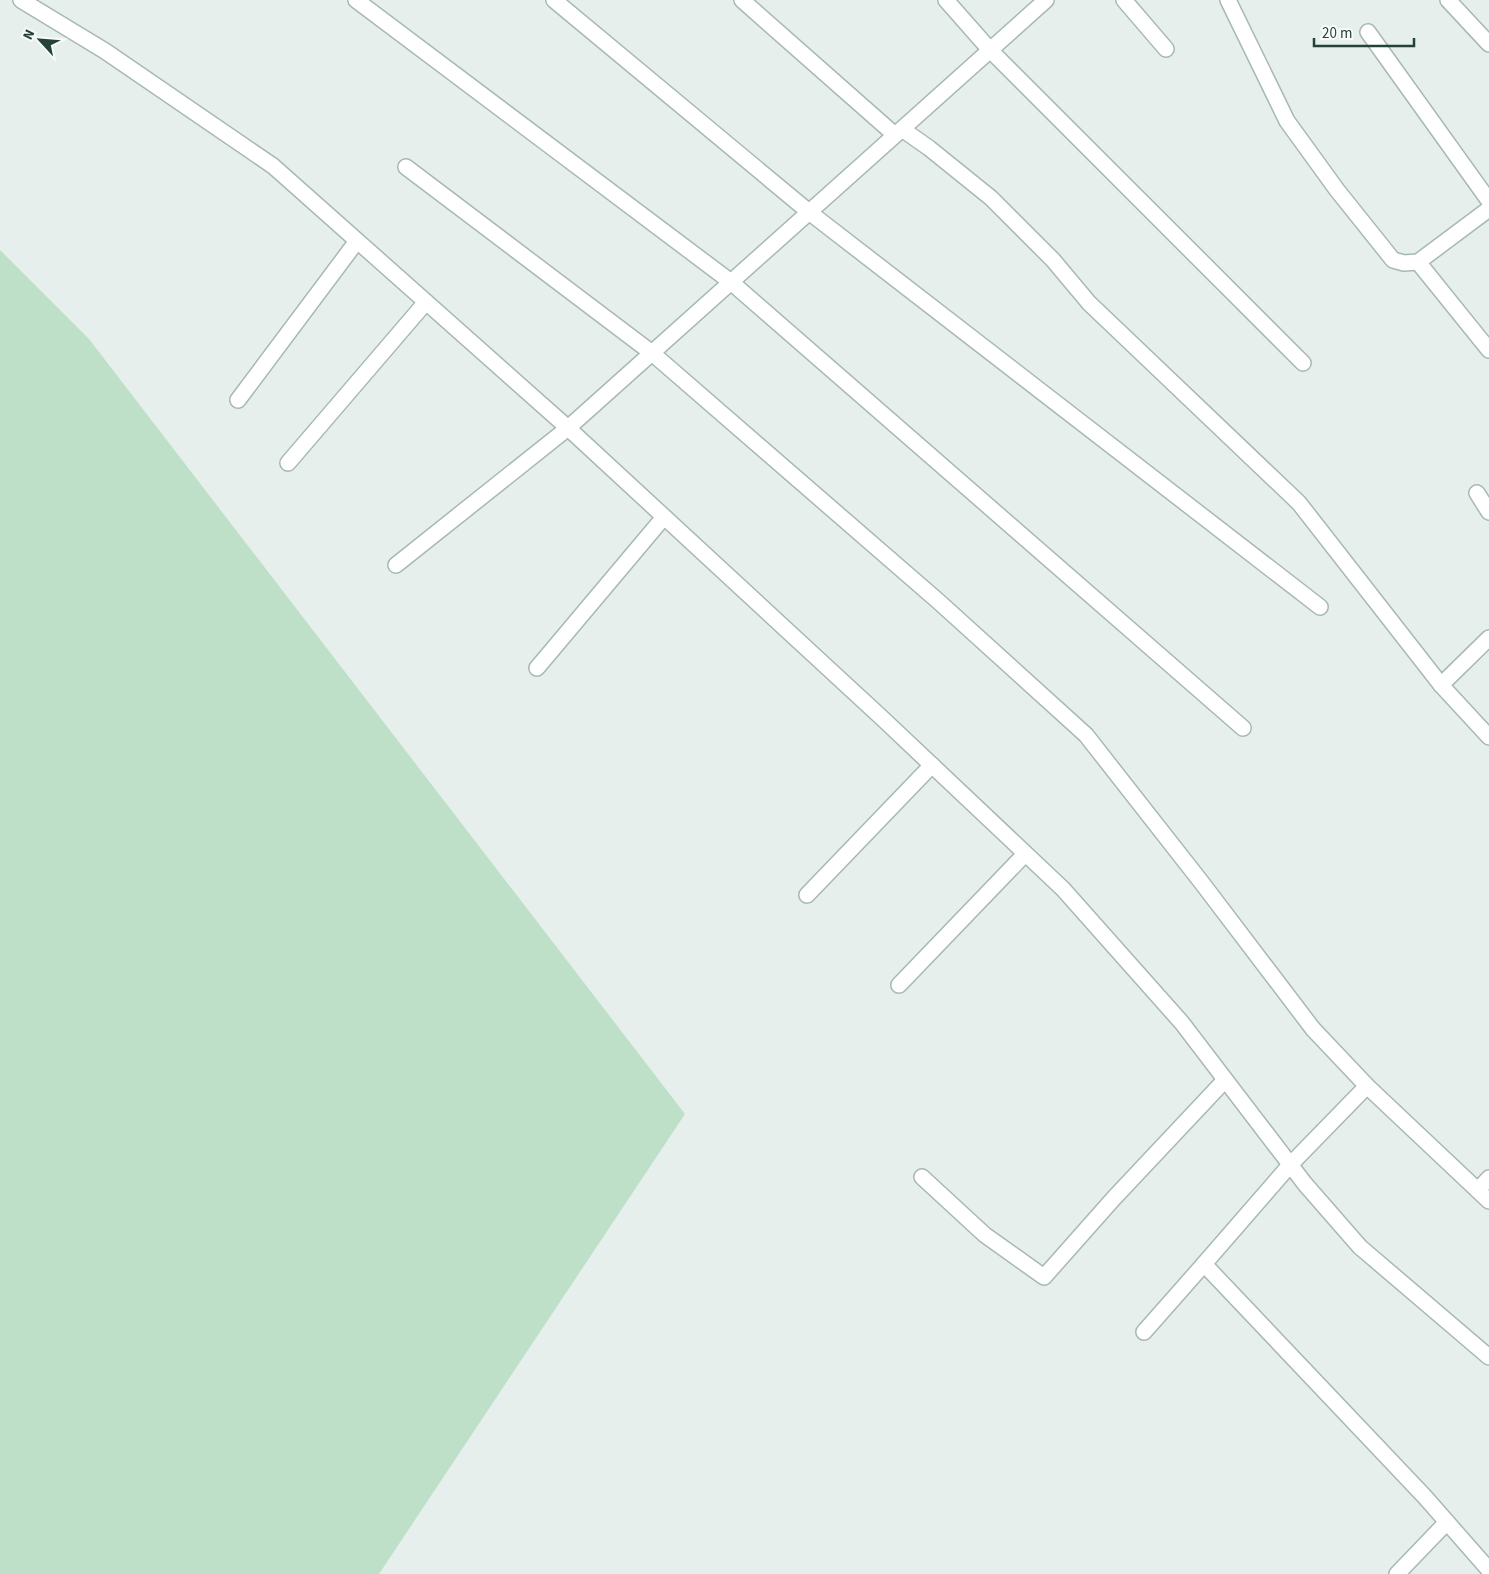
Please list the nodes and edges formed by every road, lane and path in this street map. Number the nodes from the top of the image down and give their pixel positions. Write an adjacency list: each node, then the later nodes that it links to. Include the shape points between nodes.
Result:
1 (21, 0): 19 (street, via 105,51 273,166)
2 (356, 0): 21 (street)
3 (554, 0): 18 (street)
4 (742, 0): 14 (street)
5 (946, 0): 13 (street)
6 (1046, 0): 13 (street)
7 (1124, 0): 12 (street)
8 (1228, 0): 20 (street, via 1287,122 1393,260)
9 (1448, 0): 11 (street)
10 (1368, 32): 16 (street)
11 (1489, 44)
12 (1166, 49)
13 (990, 50): 14 (street); 25 (street)
14 (898, 132): 18 (street); 36 (street, via 929,148 991,198 1053,260 1089,303 1299,503)
15 (406, 168): 24 (street)
16 (1489, 200)
17 (1489, 209): 20 (street)
18 (809, 212): 21 (street); 33 (street)
19 (358, 241): 22 (street); 26 (street)
20 (1418, 262): 23 (street)
21 (731, 282): 24 (street); 37 (street)
22 (426, 302): 27 (street); 28 (street)
23 (1489, 350)
24 (652, 352): 27 (street); 44 (street, via 1086,736 1208,890 1312,1029)
25 (1303, 364)
26 (238, 400)
27 (568, 428): 31 (street); 32 (street)
28 (288, 463)
29 (1477, 493): 30 (street)
30 (1489, 512)
31 (664, 517): 35 (street); 39 (street)
32 (396, 565)
33 (1320, 607)
34 (1489, 638): 36 (street)
35 (537, 668)
36 (1441, 684): 38 (street)
37 (1242, 728)
38 (1488, 735)
39 (932, 765): 40 (street); 41 (street)
40 (1025, 854): 42 (street); 43 (street, via 1063,889 1168,1008)
41 (807, 895)
42 (899, 986)
43 (1225, 1080): 45 (street); 46 (street, via 1044,1277 985,1235)
44 (1367, 1086): 45 (street); 48 (street)
45 (1290, 1165): 50 (street); 52 (street, via 1360,1247)
46 (922, 1177)
47 (1489, 1178): 48 (street)
48 (1478, 1190): 49 (street)
49 (1489, 1201)
50 (1204, 1264): 51 (street); 53 (street)
51 (1144, 1332)
52 (1489, 1357)
53 (1447, 1522): 54 (street); 55 (street)
54 (1489, 1570)
55 (1396, 1574)

